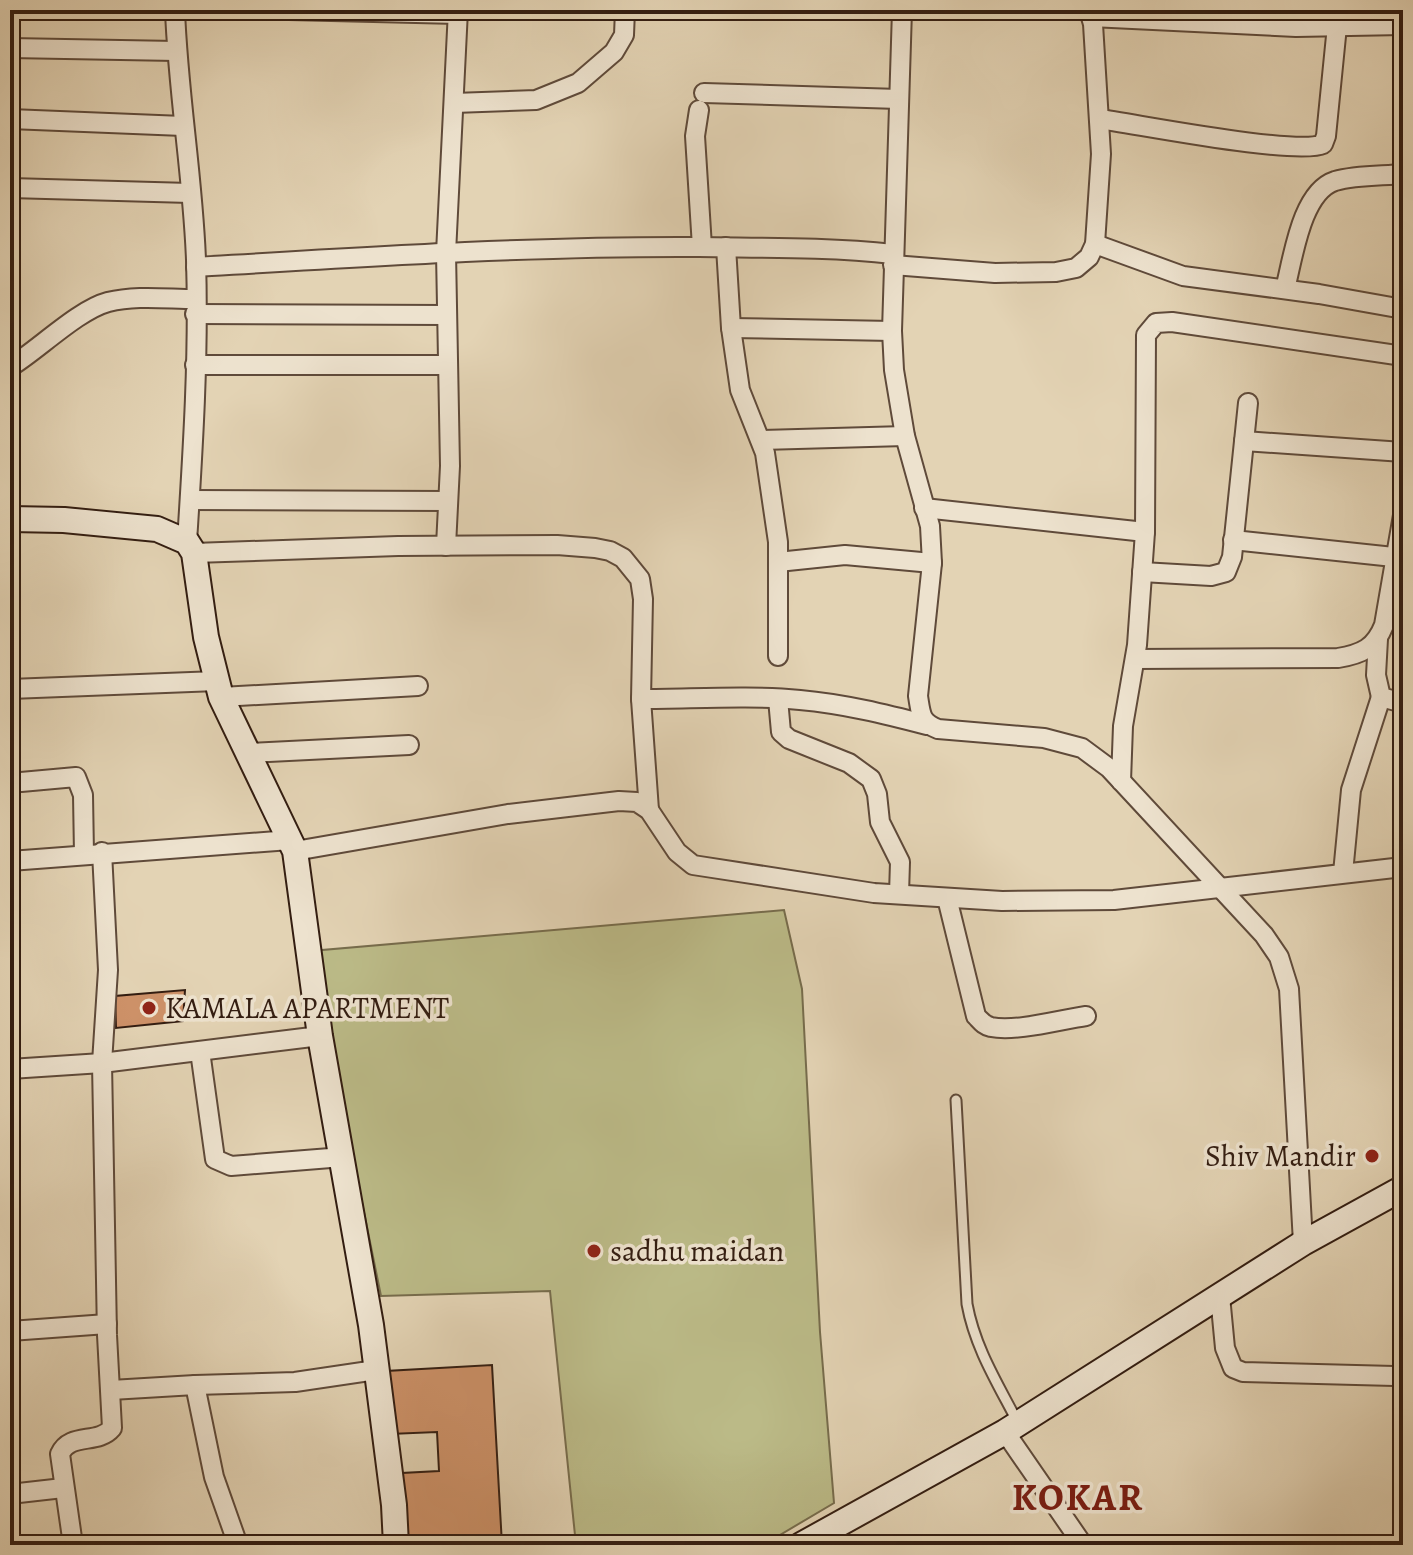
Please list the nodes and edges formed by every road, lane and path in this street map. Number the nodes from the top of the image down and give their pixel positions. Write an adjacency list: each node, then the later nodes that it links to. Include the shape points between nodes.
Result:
1 (175, 10): 10 (street)
2 (289, 10): 5 (street)
3 (625, 10): 12 (street, via 624,35 614,52 578,83 536,100)
4 (902, 10): 11 (street)
5 (458, 12): 12 (street)
6 (1090, 14): 8 (street); 14 (street)
7 (1403, 25): 8 (street)
8 (1337, 26): 14 (street, via 1326,136 1314,148)
9 (10, 48): 10 (street)
10 (176, 51): 15 (street)
11 (899, 99): 20 (street, via 702,102 695,136); 23 (street)
12 (454, 103): 22 (street)
13 (10, 119): 15 (street)
14 (1099, 119): 19 (street)
15 (183, 126): 18 (street)
16 (1403, 174): 25 (street, via 1323,186 1307,207)
17 (10, 188): 18 (street)
18 (190, 193): 24 (street)
19 (1095, 244): 23 (street, via 1076,268 1056,272 995,273); 25 (street, via 1183,276)
20 (702, 247): 21 (street); 22 (street)
21 (726, 247): 23 (street, via 846,249); 29 (street)
22 (446, 253): 24 (street); 28 (street)
23 (893, 260): 30 (street)
24 (196, 267): 26 (street)
25 (1285, 289): 27 (street)
26 (195, 307): 28 (street); 32 (street); 34 (street, via 124,299 105,303)
27 (1403, 309)
28 (447, 315): 33 (street)
29 (731, 328): 30 (street); 37 (street, via 740,390)
30 (892, 331): 36 (street)
31 (1403, 356): 45 (street, via 1156,323 1146,335)
32 (195, 365): 33 (street); 40 (street)
33 (448, 365): 41 (street)
34 (10, 367)
35 (1248, 403): 38 (street)
36 (905, 436): 37 (street); 42 (street)
37 (761, 440): 50 (street)
38 (1244, 441): 39 (street); 46 (street)
39 (1403, 452)
40 (190, 500): 41 (street); 48 (street)
41 (448, 501): 47 (street)
42 (924, 508): 45 (street); 51 (street)
43 (1403, 515): 49 (street)
44 (10, 519): 48 (street, via 157,529)
45 (1145, 532): 52 (street)
46 (1233, 540): 49 (street); 52 (street, via 1226,572)
47 (446, 546): 48 (street); 60 (street, via 582,547 623,558 640,579 643,599)
48 (191, 547): 58 (street)
49 (1399, 558): 53 (street)
50 (778, 562): 51 (street, via 845,555); 54 (street)
51 (932, 563): 63 (street, via 918,696)
52 (1142, 572): 55 (street)
53 (1378, 639): 55 (street, via 1357,655 1338,658); 59 (street)
54 (778, 656)
55 (1135, 659): 66 (street, via 1123,726)
56 (418, 686): 58 (street)
57 (10, 689): 58 (street)
58 (219, 689): 65 (street)
59 (1381, 697): 62 (street); 73 (street, via 1351,790)
60 (641, 699): 61 (street); 68 (street)
61 (778, 699): 63 (street, via 858,708); 75 (street, via 781,732 789,739 849,763 871,779 880,822 900,862)
62 (1403, 703)
63 (927, 725): 66 (street, via 1044,738 1082,748)
64 (409, 745): 65 (street)
65 (248, 753): 69 (street)
66 (1121, 781): 74 (street)
67 (10, 783): 70 (street, via 76,777)
68 (649, 810): 69 (street, via 637,802 596,802); 75 (street, via 677,852 693,865)
69 (293, 846): 70 (street); 78 (street)
70 (93, 853): 71 (street); 80 (street, via 108,970)
71 (10, 861)
72 (1403, 867): 73 (street)
73 (1343, 873): 74 (street)
74 (1219, 887): 76 (street, via 1114,900); 85 (street, via 1272,946 1289,989)
75 (899, 894): 76 (street)
76 (947, 898): 77 (street, via 976,1016 983,1024 993,1028)
77 (1086, 1016)
78 (320, 1036): 79 (street); 83 (street)
79 (200, 1051): 80 (street); 83 (street, via 215,1159 231,1166)
80 (102, 1063): 81 (street); 87 (street)
81 (10, 1069)
82 (956, 1100): 93 (lane, via 967,1304 978,1348)
83 (343, 1157): 89 (street)
84 (1403, 1188): 85 (street)
85 (1303, 1243): 86 (street)
86 (1220, 1296): 90 (street, via 1225,1348 1233,1368); 93 (street)
87 (107, 1324): 88 (street); 92 (street)
88 (10, 1331)
89 (376, 1370): 91 (street, via 295,1382); 99 (street)
90 (1394, 1376)
91 (195, 1385): 92 (street); 98 (street, via 214,1477)
92 (111, 1390): 94 (street, via 112,1428 107,1434 63,1447)
93 (1012, 1428): 96 (street); 101 (street)
94 (63, 1488): 95 (street); 97 (street)
95 (10, 1494)
96 (825, 1538): 100 (street)
97 (73, 1545)
98 (238, 1545)
99 (396, 1545)
100 (801, 1545)
101 (1083, 1545)

